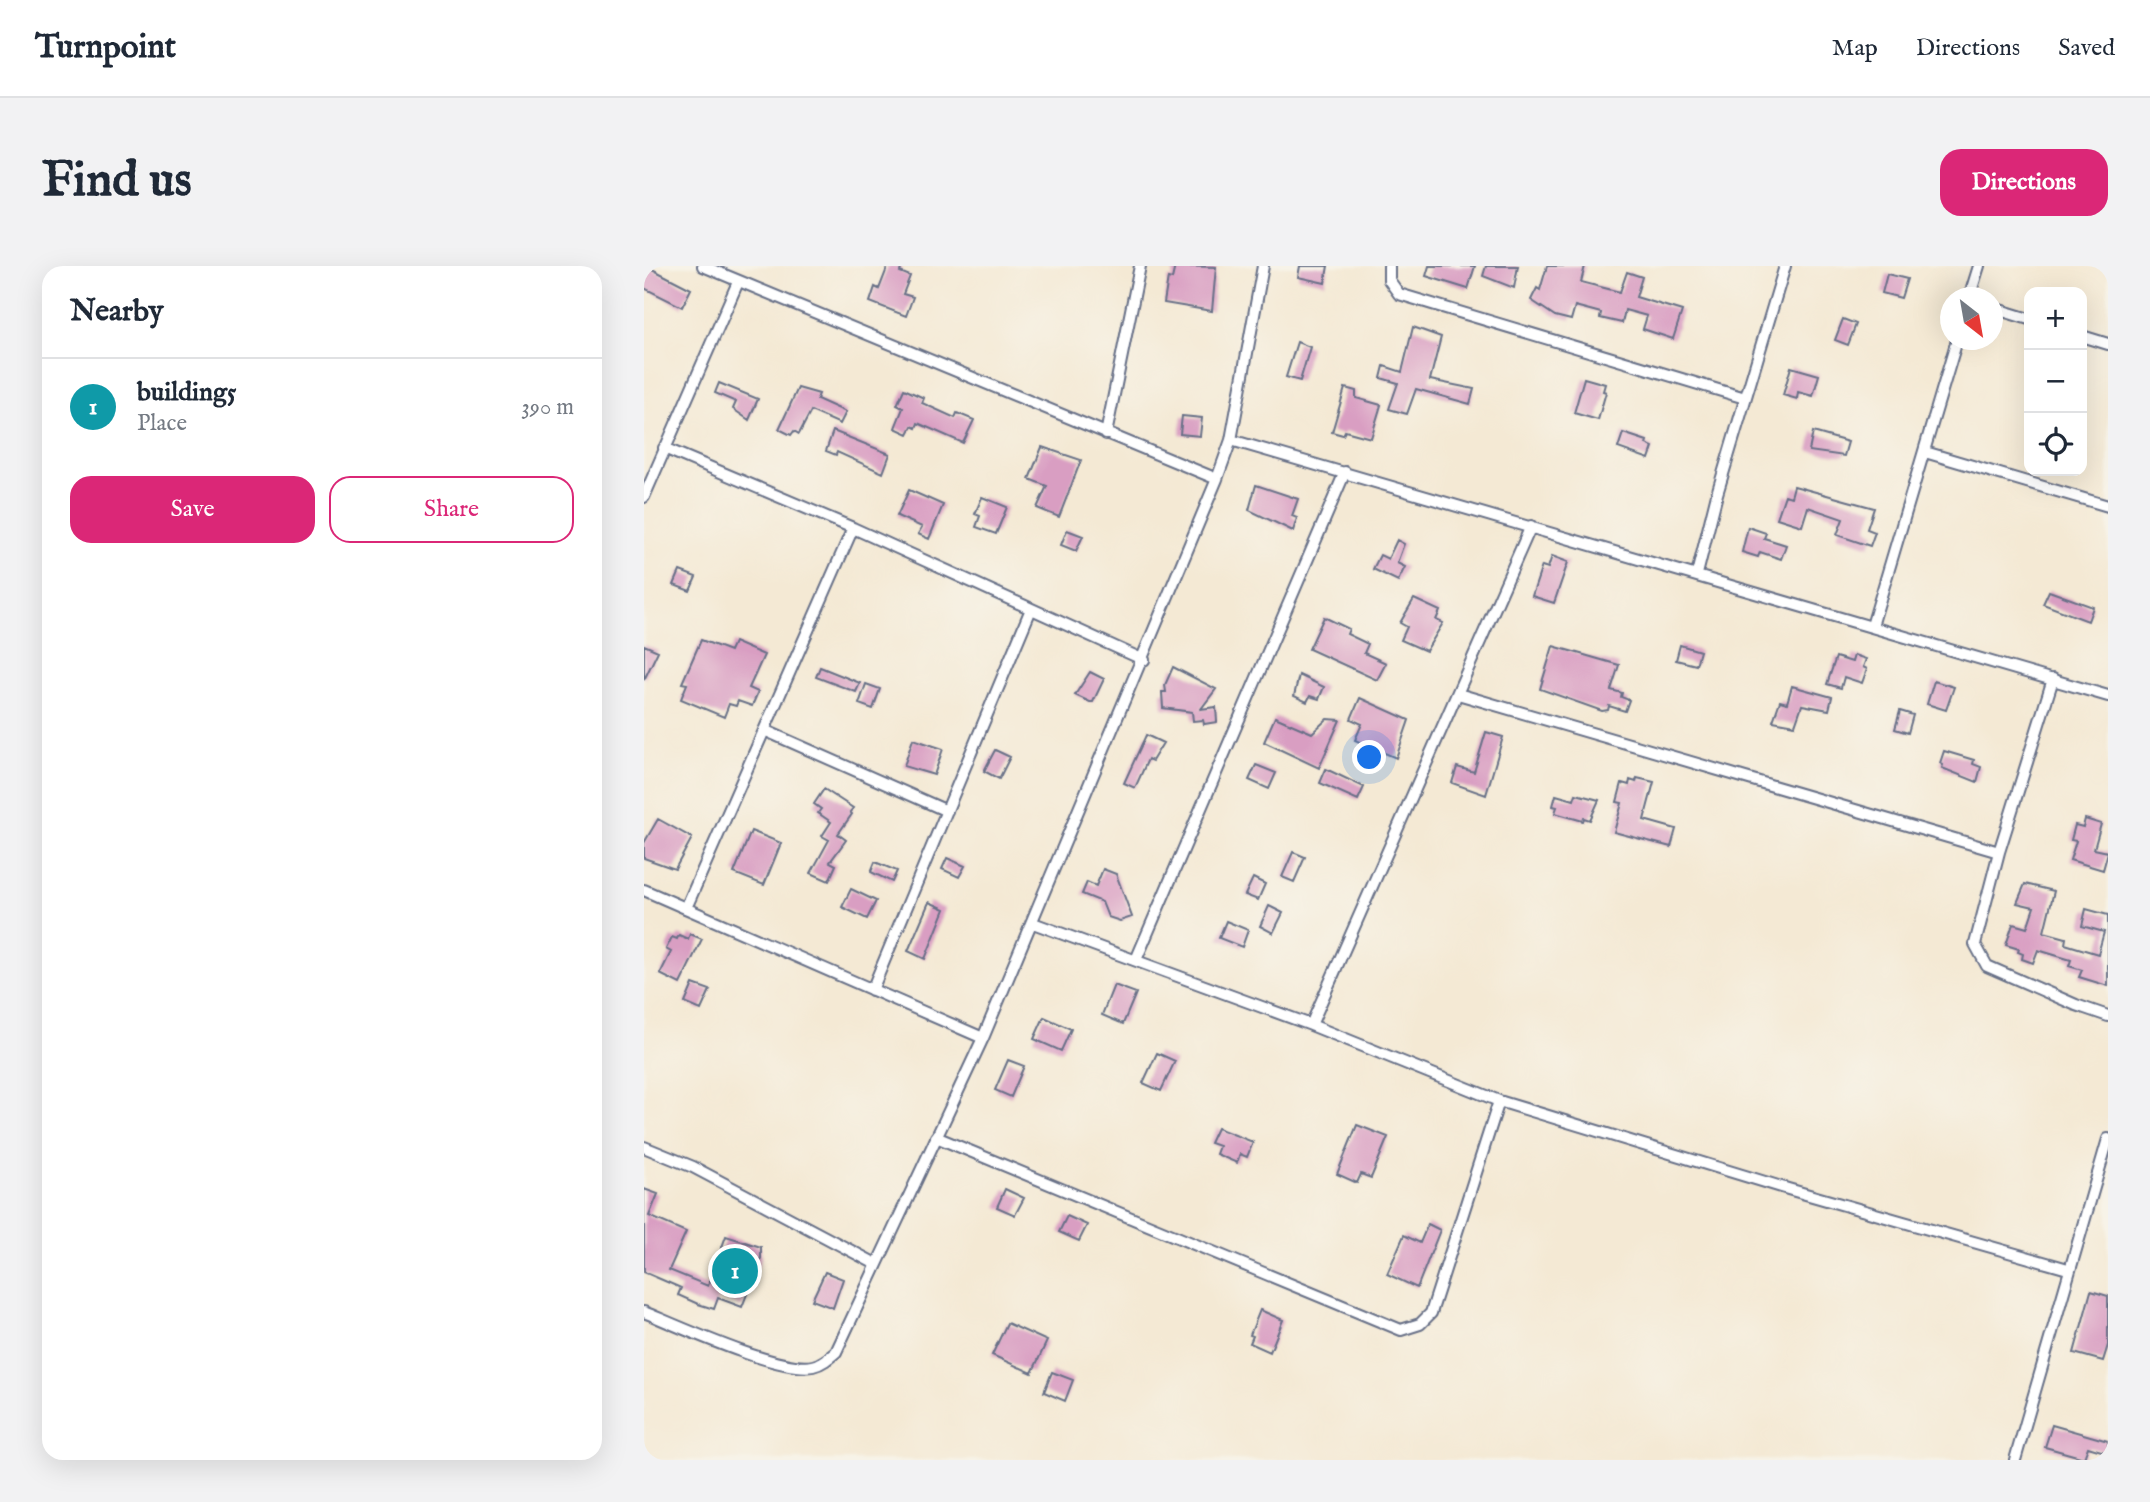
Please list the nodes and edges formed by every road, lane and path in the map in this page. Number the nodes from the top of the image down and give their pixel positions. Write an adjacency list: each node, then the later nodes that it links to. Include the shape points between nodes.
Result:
1 (703, 266): 7 (street)
2 (1140, 266): 15 (street)
3 (1263, 266): 16 (street)
4 (1389, 266): 14 (street, via 1389,280 1399,294)
5 (1785, 266): 14 (street)
6 (1979, 266): 8 (street)
7 (738, 282): 15 (street); 17 (street)
8 (1972, 287)
9 (2003, 311): 10 (street)
10 (2024, 317)
11 (2087, 338): 12 (street)
12 (2108, 344)
13 (1954, 350): 18 (street)
14 (1745, 398): 25 (street)
15 (1105, 434): 20 (street)
16 (1231, 440): 19 (street); 20 (street)
17 (664, 448): 21 (street); 24 (street)
18 (1926, 452): 22 (street); 27 (street)
19 (1345, 472): 23 (street); 38 (street)
20 (1217, 480): 28 (street)
21 (644, 498)
22 (2108, 506)
23 (1531, 526): 25 (street); 30 (street)
24 (853, 528): 26 (street); 32 (street)
25 (1697, 574): 27 (street)
26 (1031, 609): 28 (street); 33 (street)
27 (1872, 626): 29 (street)
28 (1144, 660): 37 (street)
29 (2053, 679): 31 (street); 34 (street)
30 (1458, 694): 34 (street); 41 (street)
31 (2108, 696)
32 (764, 730): 33 (street); 36 (street)
33 (947, 811): 39 (street)
34 (1999, 852): 40 (street, via 1976,935 1981,959 2034,988)
35 (644, 890): 36 (street)
36 (686, 908): 39 (street)
37 (1033, 923): 38 (street); 42 (street)
38 (1136, 960): 41 (street)
39 (872, 990): 42 (street)
40 (2108, 1016)
41 (1311, 1026): 43 (street)
42 (983, 1038): 44 (street)
43 (1499, 1101): 44 (street, via 1431,1312 1420,1324 1401,1330); 48 (street)
44 (936, 1137): 47 (street)
45 (2108, 1139): 48 (street)
46 (644, 1147): 47 (street, via 693,1167)
47 (876, 1264): 49 (street, via 836,1352 811,1366 719,1344)
48 (2068, 1269): 50 (street)
49 (644, 1312)
50 (2015, 1460)

